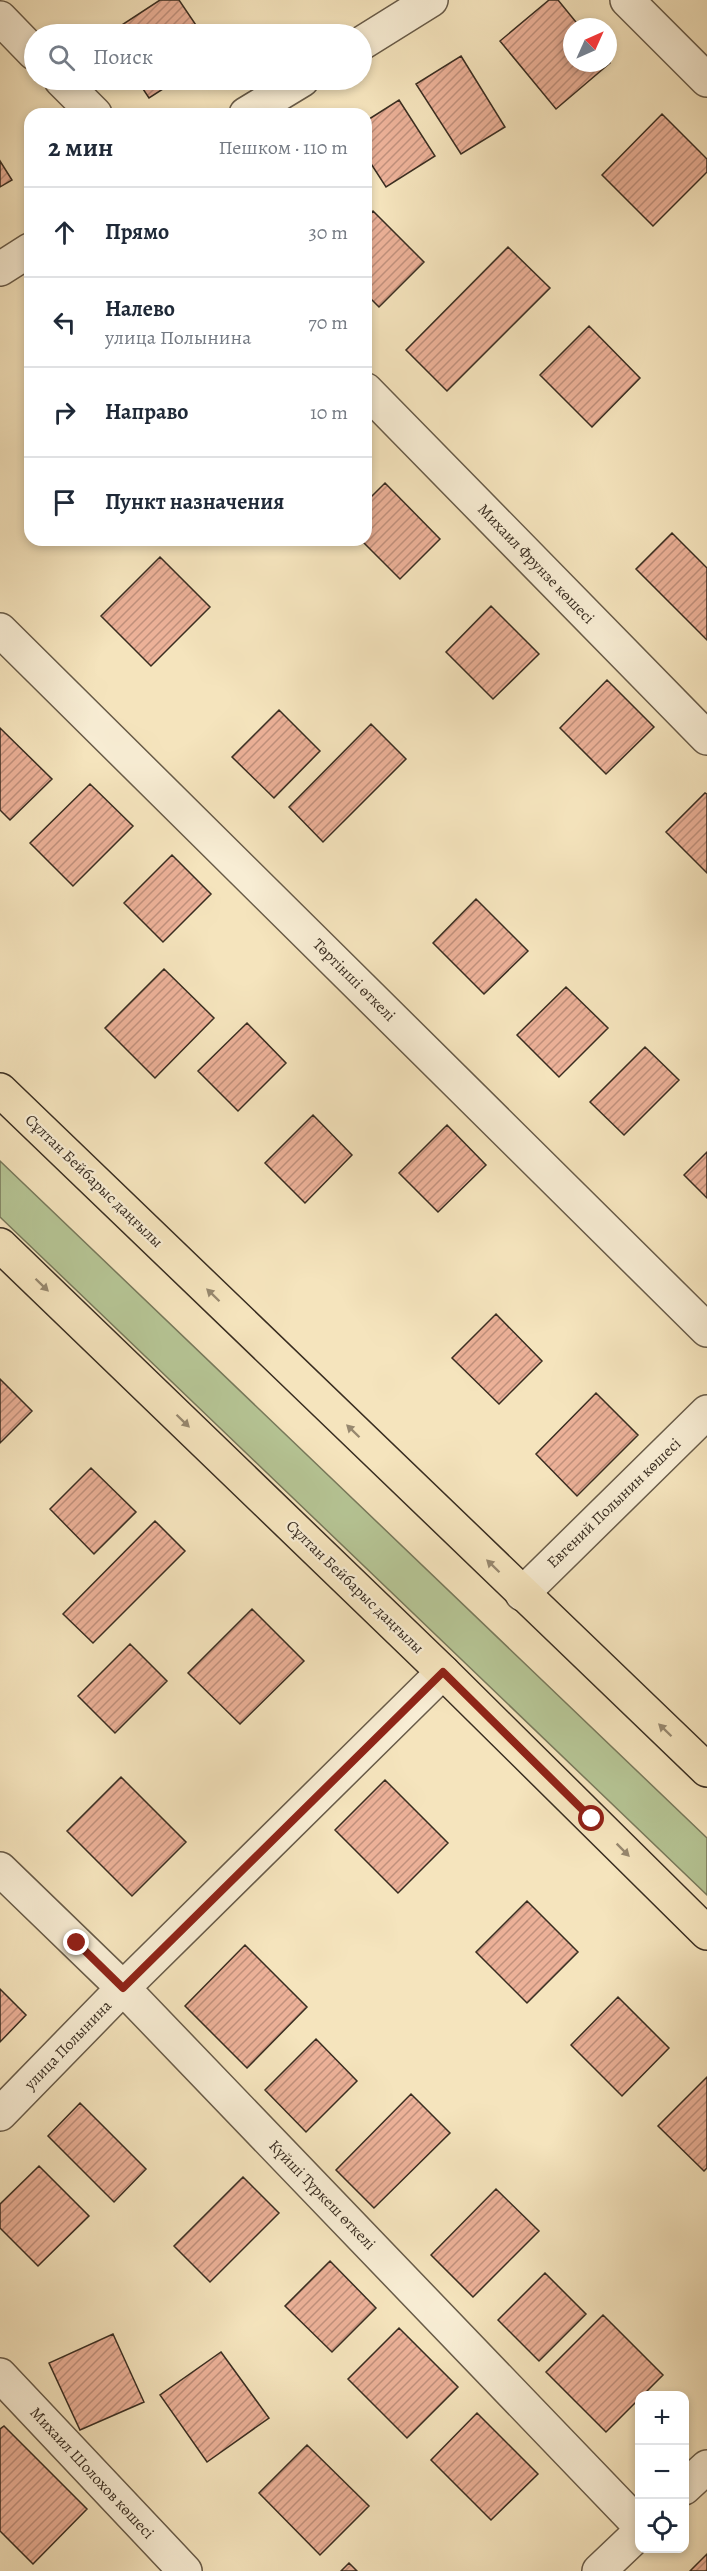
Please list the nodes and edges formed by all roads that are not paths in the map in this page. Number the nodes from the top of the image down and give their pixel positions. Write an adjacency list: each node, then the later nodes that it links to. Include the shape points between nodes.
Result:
1 (431, 0): 4 (street)
2 (627, 0): 6 (street)
3 (0, 18): 5 (street)
4 (372, 37)
5 (24, 43)
6 (707, 80)
7 (71, 90): 9 (street)
8 (286, 90): 10 (street)
9 (89, 108)
10 (256, 108)
11 (24, 254): 12 (street)
12 (0, 269)
13 (372, 396): 15 (street, Михаил Фрунзе көшесі)
14 (0, 630): 18 (street, Төртінші өткелі)
15 (707, 738)
16 (0, 1090): 20 (main road, Сұлтан Бейбарыс даңғылы, one-way to 16)
17 (0, 1245): 21 (main road, Сұлтан Бейбарыс даңғылы, one-way to 21)
18 (707, 1329)
19 (707, 1412): 20 (street, Евгений Полынин көшесі)
20 (522, 1594): 22 (main road, Сұлтан Бейбарыс даңғылы, one-way to 20)
21 (443, 1672): 24 (main road, Сұлтан Бейбарыс даңғылы, one-way to 24); 25 (street, улица Полынина)
22 (707, 1770)
23 (0, 1869): 25 (street, Күйші Түркеш өткелі)
24 (707, 1933)
25 (123, 1988): 26 (street, улица Полынина); 30 (street, Күйші Түркеш өткелі)
26 (0, 2115)
27 (0, 2375): 32 (street, Михаил Шолохов көшесі)
28 (707, 2467): 29 (street)
29 (689, 2483)
30 (635, 2522)
31 (635, 2536): 33 (street)
32 (185, 2571)
33 (599, 2571)

